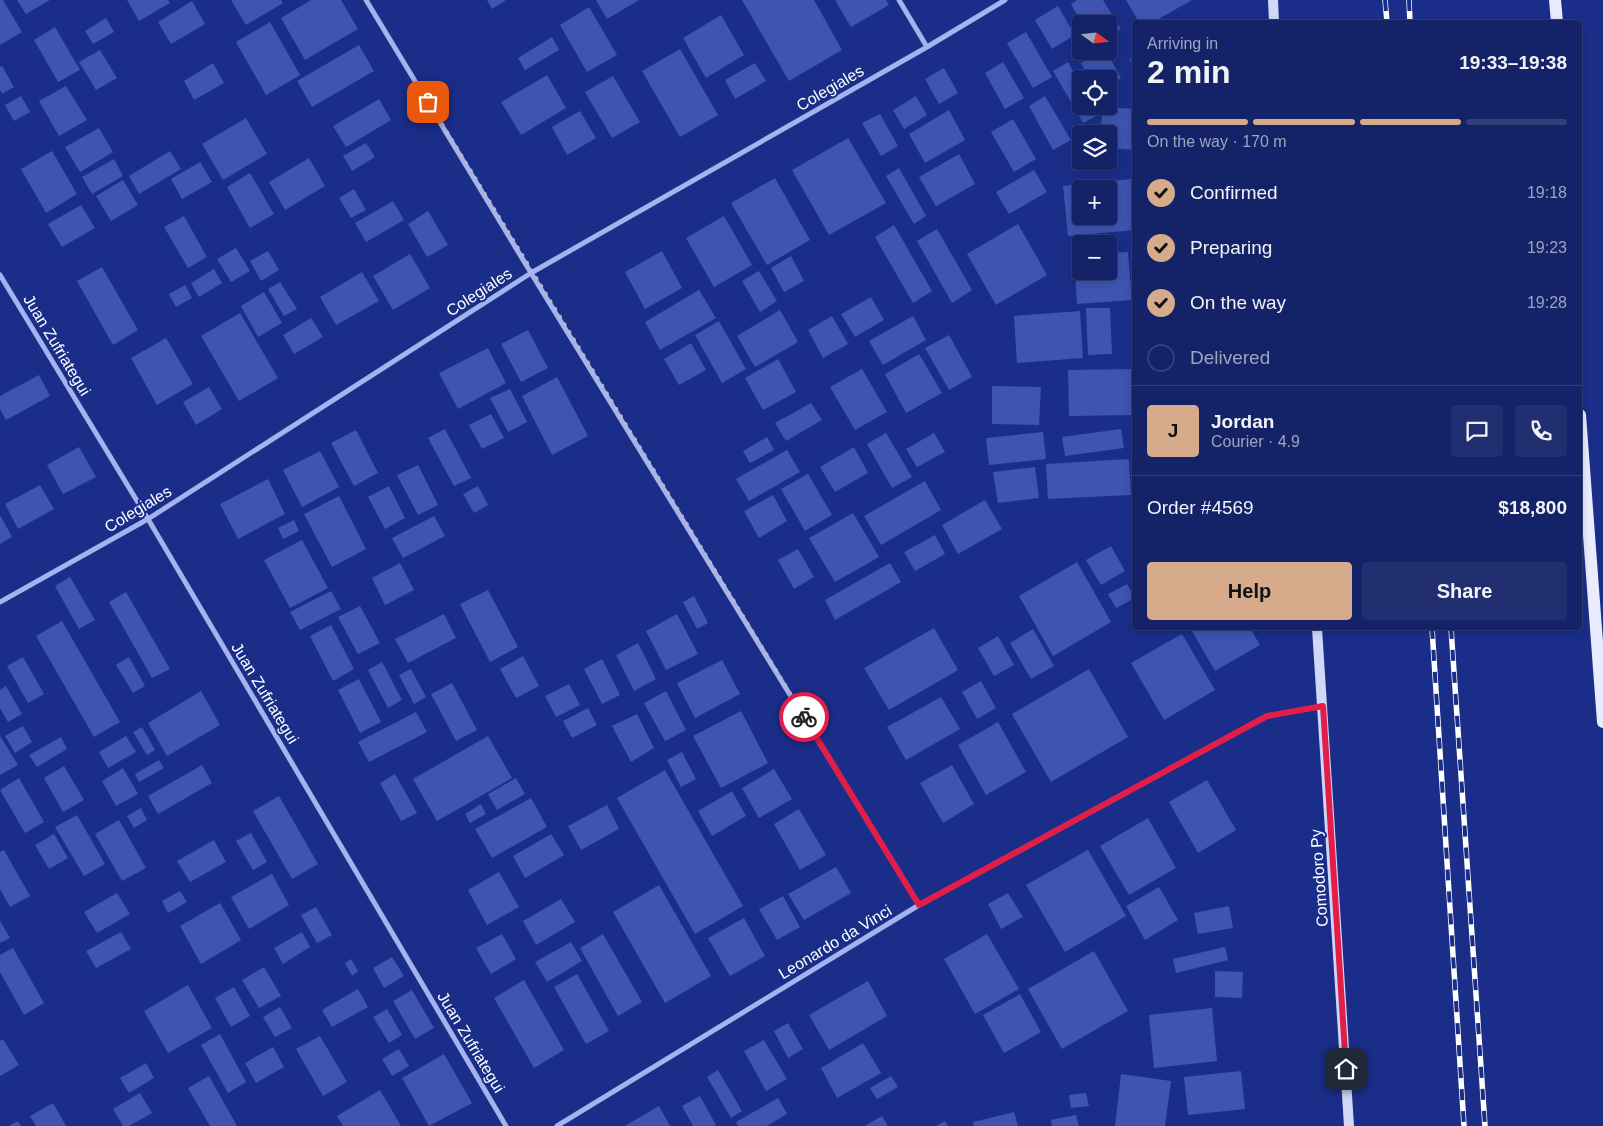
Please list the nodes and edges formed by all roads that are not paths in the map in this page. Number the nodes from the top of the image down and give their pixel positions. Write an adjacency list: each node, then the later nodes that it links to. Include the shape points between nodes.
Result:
1 (366, 0): 9 (street)
2 (899, 0): 8 (street)
3 (1005, 0): 8 (street, Colegiales)
4 (1273, 0): 6 (main road)
5 (1555, 0): 7 (main road)
6 (1274, 20)
7 (1557, 20)
8 (928, 47): 9 (street, Colegiales)
9 (531, 273): 12 (street, Colegiales); 18 (street)
10 (0, 275): 12 (street, Juan Zufriategui)
11 (1582, 437): 15 (main road)
12 (148, 519): 13 (street, Colegiales); 19 (street, Juan Zufriategui)
13 (0, 602)
14 (1317, 630): 16 (main road, Comodoro Py)
15 (1601, 649): 17 (main road)
16 (1323, 706): 18 (street, Leonardo da Vinci, via 1267,716); 21 (main road, Comodoro Py)
17 (1603, 722)
18 (919, 905): 20 (street, Leonardo da Vinci)
19 (506, 1126)
20 (557, 1126)
21 (1349, 1126)

